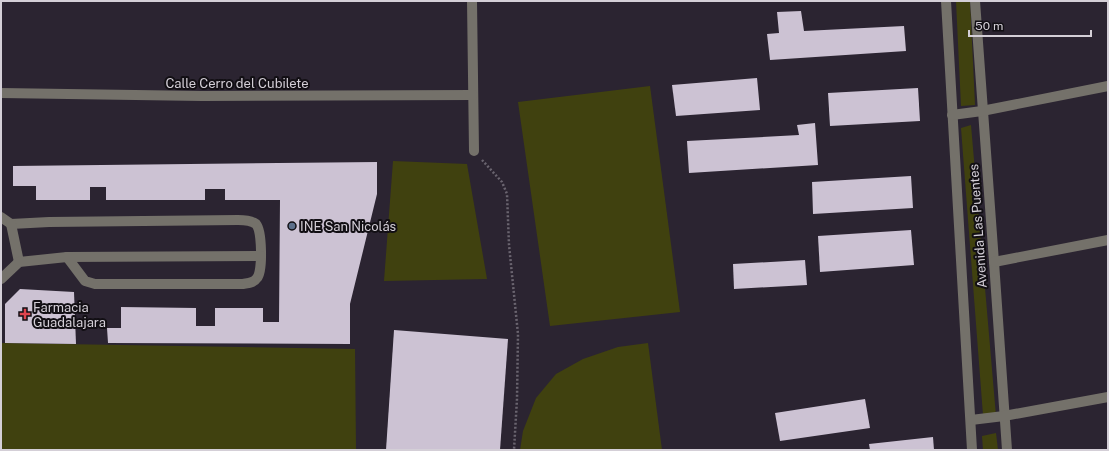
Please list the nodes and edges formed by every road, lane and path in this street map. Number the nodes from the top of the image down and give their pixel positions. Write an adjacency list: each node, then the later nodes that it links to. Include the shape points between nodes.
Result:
1 (472, 1): 6 (street)
2 (946, 1): 8 (street, Avenida Las Puentes)
3 (975, 1): 7 (street, Avenida Las Puentes)
4 (1108, 86): 7 (street)
5 (1, 93): 6 (street, Calle Cerro del Cubilete, via 202,96)
6 (473, 95): 9 (street)
7 (982, 111): 8 (street); 16 (street, Avenida Las Puentes)
8 (952, 115): 20 (street, Avenida Las Puentes)
9 (474, 151): 21 (path, via 502,182 507,194 509,245 518,334)
10 (1, 217): 11 (street)
11 (11, 224): 13 (street, via 251,221 258,228); 15 (street)
12 (1108, 240): 16 (street)
13 (261, 256): 14 (street); 14 (street, via 258,278 243,284 226,285 95,284 85,281)
14 (66, 258): 15 (street)
15 (19, 262): 17 (street)
16 (994, 262): 19 (street, Avenida Las Puentes)
17 (1, 279)
18 (1108, 397): 19 (street)
19 (1004, 416): 20 (street); 23 (street, Avenida Las Puentes)
20 (971, 420): 22 (street, Avenida Las Puentes)
21 (514, 450)
22 (972, 450)
23 (1007, 450)

